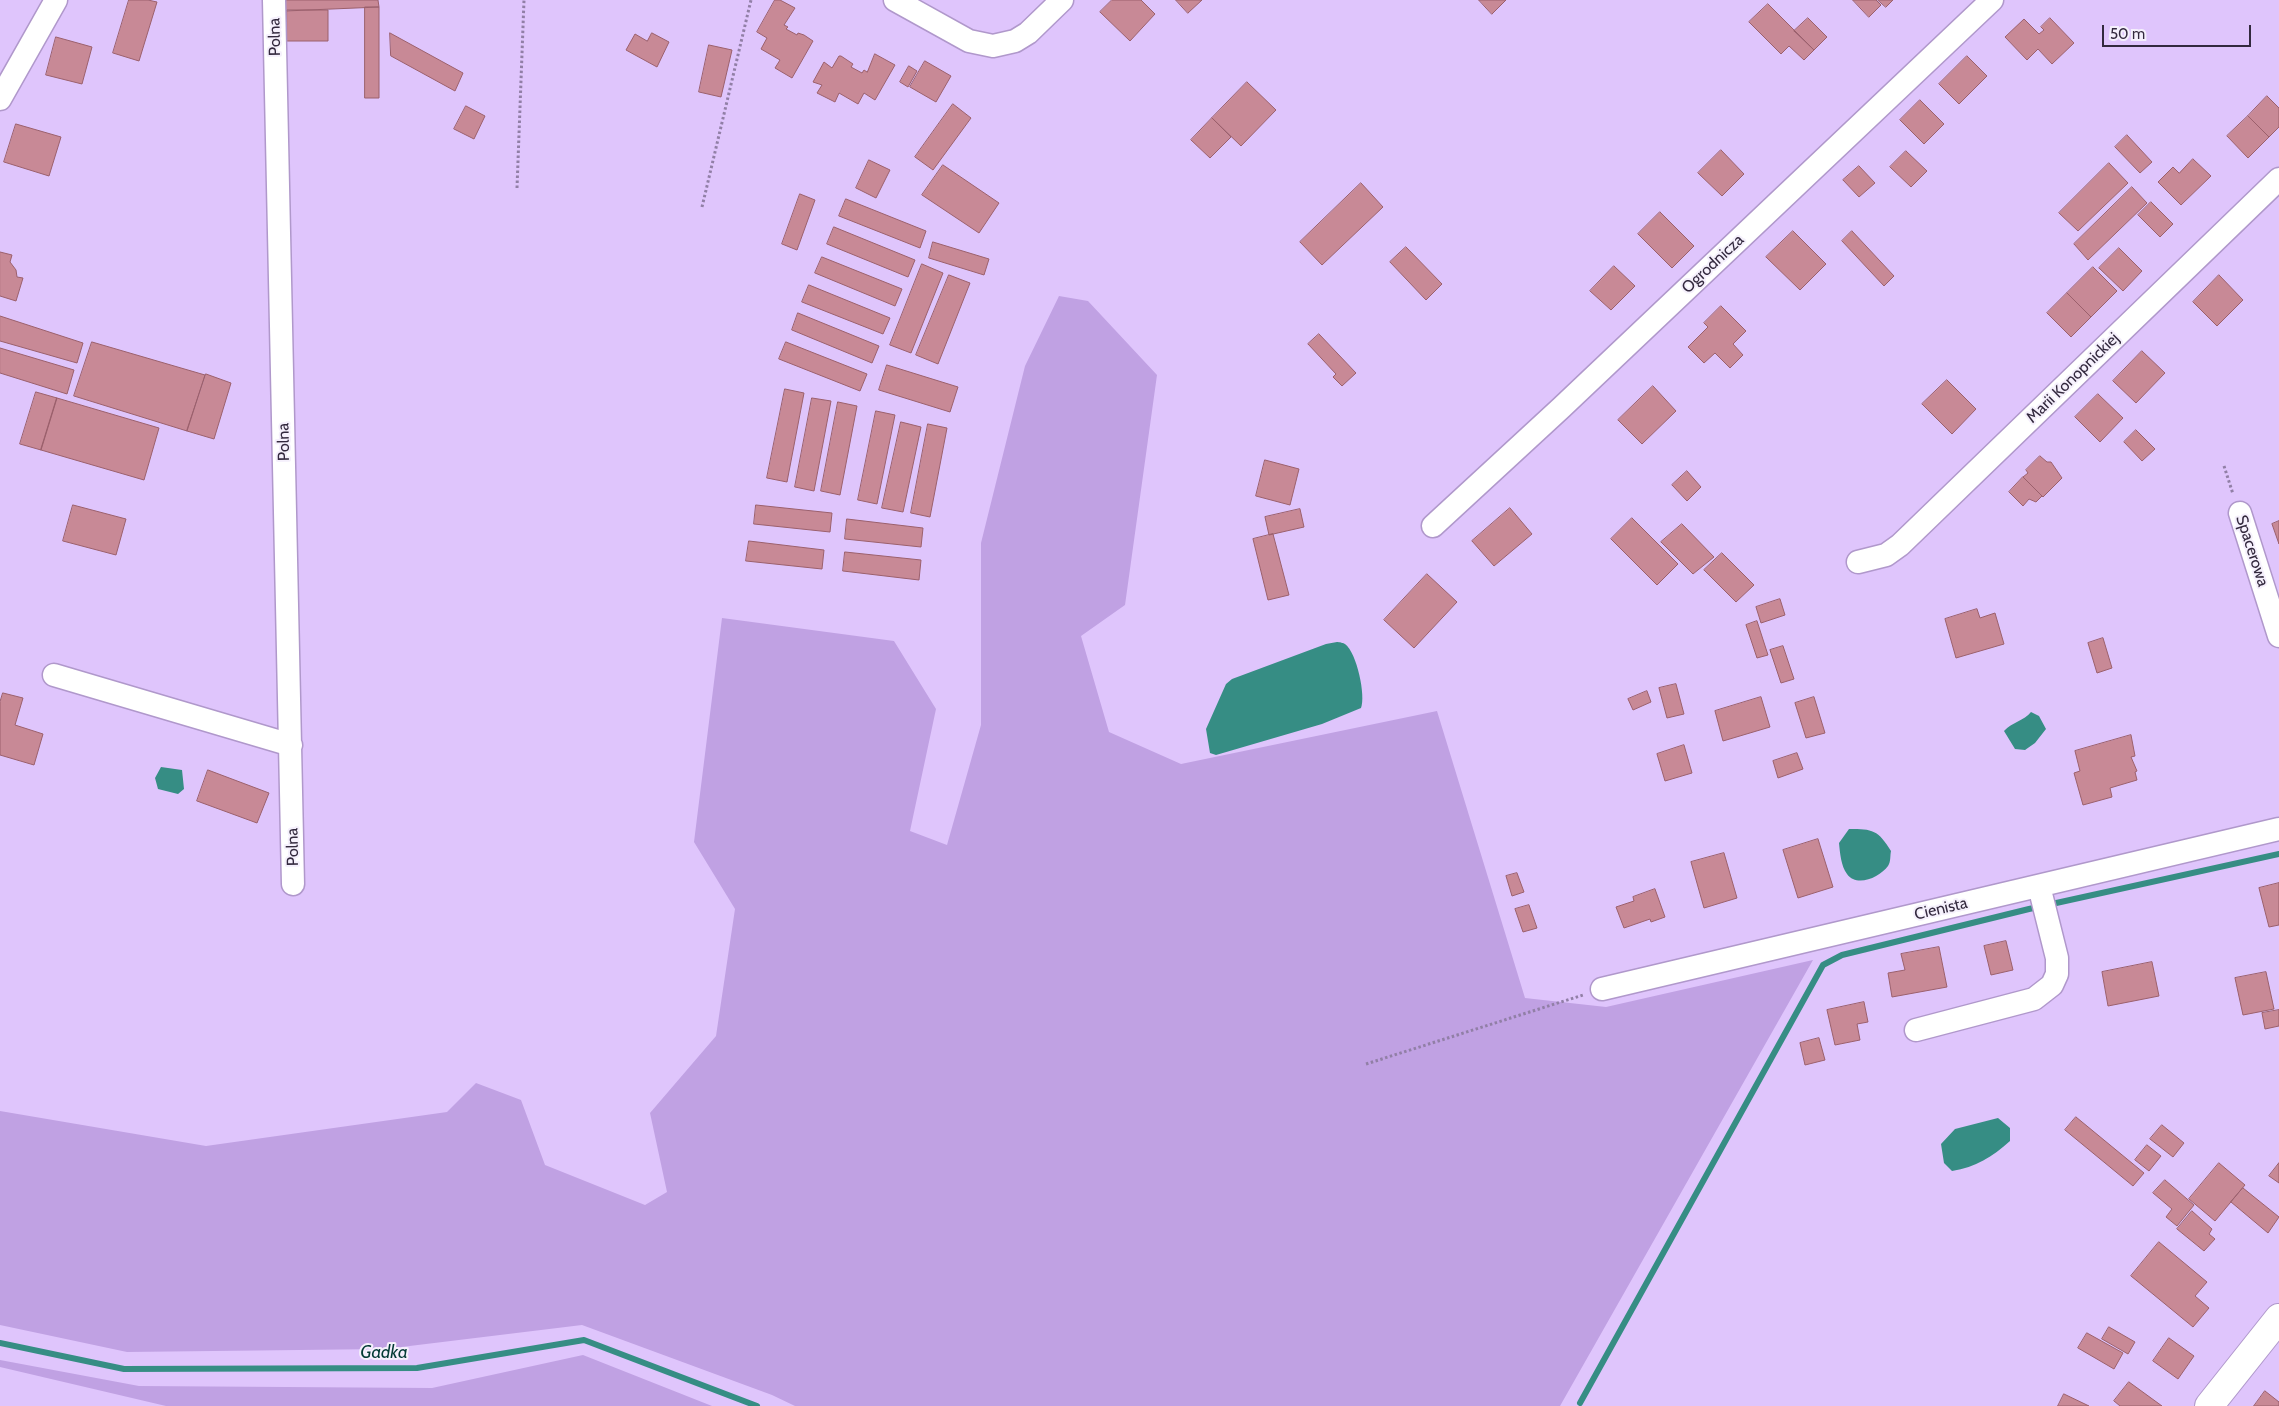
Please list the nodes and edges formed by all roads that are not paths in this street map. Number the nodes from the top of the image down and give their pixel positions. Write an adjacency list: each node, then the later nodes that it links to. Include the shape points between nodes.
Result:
1 (56, 0): 6 (street)
2 (274, 0): 13 (street, Polna)
3 (895, 0): 4 (street, via 969,41 993,46 1015,41 1028,33)
4 (1062, 0)
5 (1992, 0): 9 (street, Ogrodnicza)
6 (0, 98)
7 (2279, 179): 10 (street, Marii Konopnickiej, via 1900,546 1886,555)
8 (2240, 513): 11 (street, Spacerowa)
9 (1433, 526)
10 (1858, 562)
11 (2279, 636)
12 (54, 675): 13 (street)
13 (291, 745): 15 (street, Polna)
14 (2279, 829): 16 (street, Cienista)
15 (293, 884)
16 (2039, 886): 17 (street, Cienista); 18 (street, via 2056,958 2057,974 2052,985 2034,999)
17 (1602, 989)
18 (1916, 1030)
19 (2279, 1318): 20 (street)
20 (2209, 1406)

